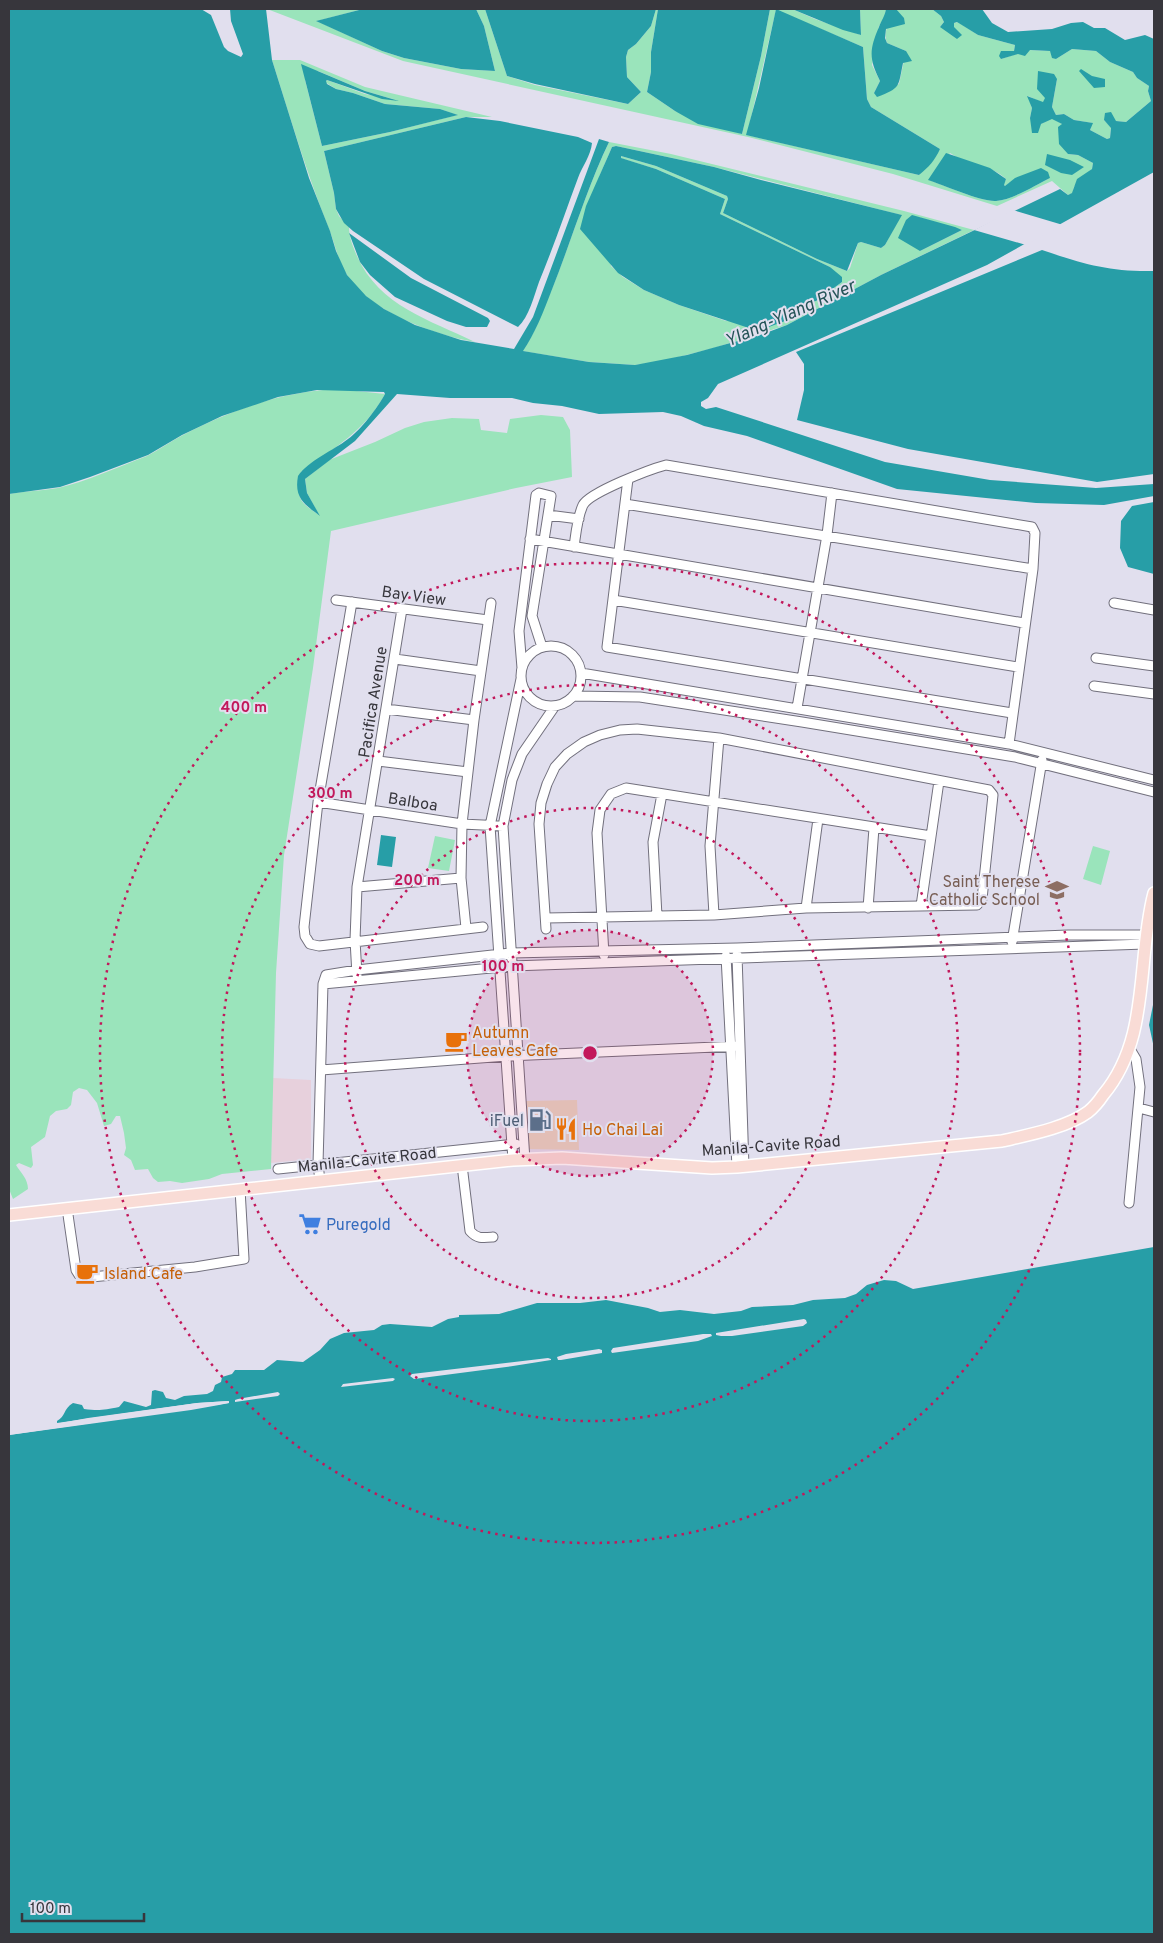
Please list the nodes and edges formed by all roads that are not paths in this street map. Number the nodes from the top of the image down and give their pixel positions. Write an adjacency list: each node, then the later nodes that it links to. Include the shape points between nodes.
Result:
1 (628, 479): 2 (street, via 666,465); 3 (street); 5 (street, via 590,498 583,505)
2 (832, 493): 6 (street); 11 (street, via 1032,527 1035,533)
3 (625, 504): 6 (street); 10 (street)
4 (548, 515): 5 (street); 7 (street, via 551,496 538,493); 8 (street)
5 (579, 519): 9 (street)
6 (827, 535): 11 (street); 12 (street)
7 (530, 539): 8 (street); 28 (street, via 519,631)
8 (543, 541): 9 (street); 23 (street, via 532,616)
9 (574, 547): 10 (street)
10 (619, 554): 12 (street); 14 (street)
11 (1033, 570): 21 (street)
12 (818, 587): 21 (street); 22 (street)
13 (336, 600): 15 (street, Bay View)
14 (613, 600): 22 (street); 31 (street, via 607,647)
15 (352, 602): 18 (street, Bay View); 53 (street)
16 (490, 603): 20 (street)
17 (1114, 603): 19 (street)
18 (402, 609): 20 (street, Bay View); 25 (street, Pacifica Avenue)
19 (1154, 610)
20 (488, 620): 29 (street)
21 (1024, 623): 27 (street)
22 (810, 632): 27 (street); 31 (street)
23 (542, 647): 28 (street, via 530,655); 30 (street, via 568,651 579,664)
24 (1096, 658): 26 (street)
25 (395, 659): 29 (street); 39 (street, Pacifica Avenue)
26 (1154, 666)
27 (1018, 667): 41 (street)
28 (522, 668): 32 (street)
29 (481, 671): 42 (street)
30 (581, 673): 35 (street); 36 (street)
31 (802, 678): 38 (street); 41 (street)
32 (521, 679): 37 (street, via 529,696 536,702); 58 (street)
33 (1094, 686): 34 (street)
34 (1154, 694)
35 (573, 696): 37 (street); 40 (street, via 640,697)
36 (725, 698): 38 (street); 40 (street)
37 (555, 706): 59 (street, via 522,754 512,780)
38 (797, 708): 44 (street)
39 (386, 709): 42 (street); 46 (street, Pacifica Avenue)
40 (723, 709): 47 (street)
41 (1012, 714): 44 (street)
42 (474, 720): 48 (street)
43 (720, 738): 50 (street); 54 (street); 70 (street, via 620,730 584,742 567,754 555,767 541,803 539,824)
44 (1009, 744): 45 (street)
45 (1044, 752): 47 (street); 49 (street)
46 (378, 761): 48 (street); 55 (street, Pacifica Avenue)
47 (1041, 764): 51 (street); 75 (street)
48 (468, 772): 57 (street)
49 (1154, 780)
50 (939, 781): 61 (street); 65 (street, via 989,790 993,795 982,899 974,906)
51 (1154, 792)
52 (662, 794): 54 (street); 69 (street, via 654,842); 71 (street, via 626,788 611,794 600,810 597,833)
53 (318, 802): 55 (street, Balboa); 77 (street, via 305,936 310,944 319,946)
54 (715, 802): 56 (street); 68 (street, via 710,846)
55 (369, 809): 57 (street, Balboa); 63 (street, Pacifica Avenue)
56 (818, 819): 60 (street); 66 (street)
57 (462, 824): 58 (street, Balboa); 62 (street)
58 (490, 826): 59 (street, Balboa); 83 (street)
59 (503, 826): 82 (street)
60 (874, 828): 61 (street); 67 (street)
61 (931, 836): 65 (street)
62 (461, 878): 63 (street); 73 (street)
63 (357, 887): 77 (street, Pacifica Avenue)
64 (1154, 893): 76 (main road, Manila-Cavite Road)
65 (921, 906): 67 (street)
66 (806, 908): 67 (street); 68 (street)
67 (868, 908)
68 (714, 914): 69 (street)
69 (657, 916): 71 (street)
70 (546, 918): 71 (street); 74 (street)
71 (602, 918): 81 (street)
72 (483, 927): 73 (street)
73 (466, 928): 77 (street)
74 (546, 929)
75 (1013, 937): 76 (street); 78 (street); 80 (street)
76 (1146, 939): 78 (street); 91 (main road, Manila-Cavite Road, via 1138,1017)
77 (355, 940): 89 (street, Pacifica Avenue)
78 (1011, 947): 85 (street)
79 (726, 948): 80 (street); 81 (street); 84 (street)
80 (736, 948): 85 (street)
81 (603, 951): 82 (street); 86 (street)
82 (511, 953): 83 (street); 87 (street)
83 (499, 955): 88 (street); 89 (street)
84 (727, 959): 85 (street); 86 (street); 90 (street)
85 (737, 959): 90 (street)
86 (604, 963): 87 (street)
87 (512, 966): 88 (street); 93 (street)
88 (500, 967): 89 (street); 92 (street)
89 (357, 975): 94 (street, via 324,984)
90 (734, 1047): 93 (street); 103 (street)
91 (1130, 1050): 95 (street, via 1136,1060); 103 (main road, Manila-Cavite Road, via 1110,1088 1088,1112 1037,1134 1002,1141)
92 (507, 1056): 93 (street); 94 (street); 98 (street)
93 (519, 1056): 97 (street)
94 (321, 1070): 101 (street)
95 (1139, 1108): 96 (street); 107 (street)
96 (1154, 1112)
97 (524, 1144): 98 (street); 100 (street)
98 (512, 1145): 99 (street); 101 (street)
99 (513, 1160): 100 (main road, Manila-Cavite Road); 102 (main road, Manila-Cavite Road)
100 (525, 1160): 103 (main road, Manila-Cavite Road, via 562,1158)
101 (318, 1164): 104 (street); 105 (street)
102 (462, 1165): 105 (main road, Manila-Cavite Road); 110 (street, via 470,1231 475,1237)
103 (741, 1167)
104 (278, 1169)
105 (320, 1181): 106 (main road, Manila-Cavite Road)
106 (240, 1189): 108 (main road, Manila-Cavite Road); 108 (street, via 244,1259 195,1267 81,1278 76,1270)
107 (1129, 1203)
108 (67, 1208): 109 (main road, Manila-Cavite Road)
109 (9, 1215)
110 (494, 1237)

